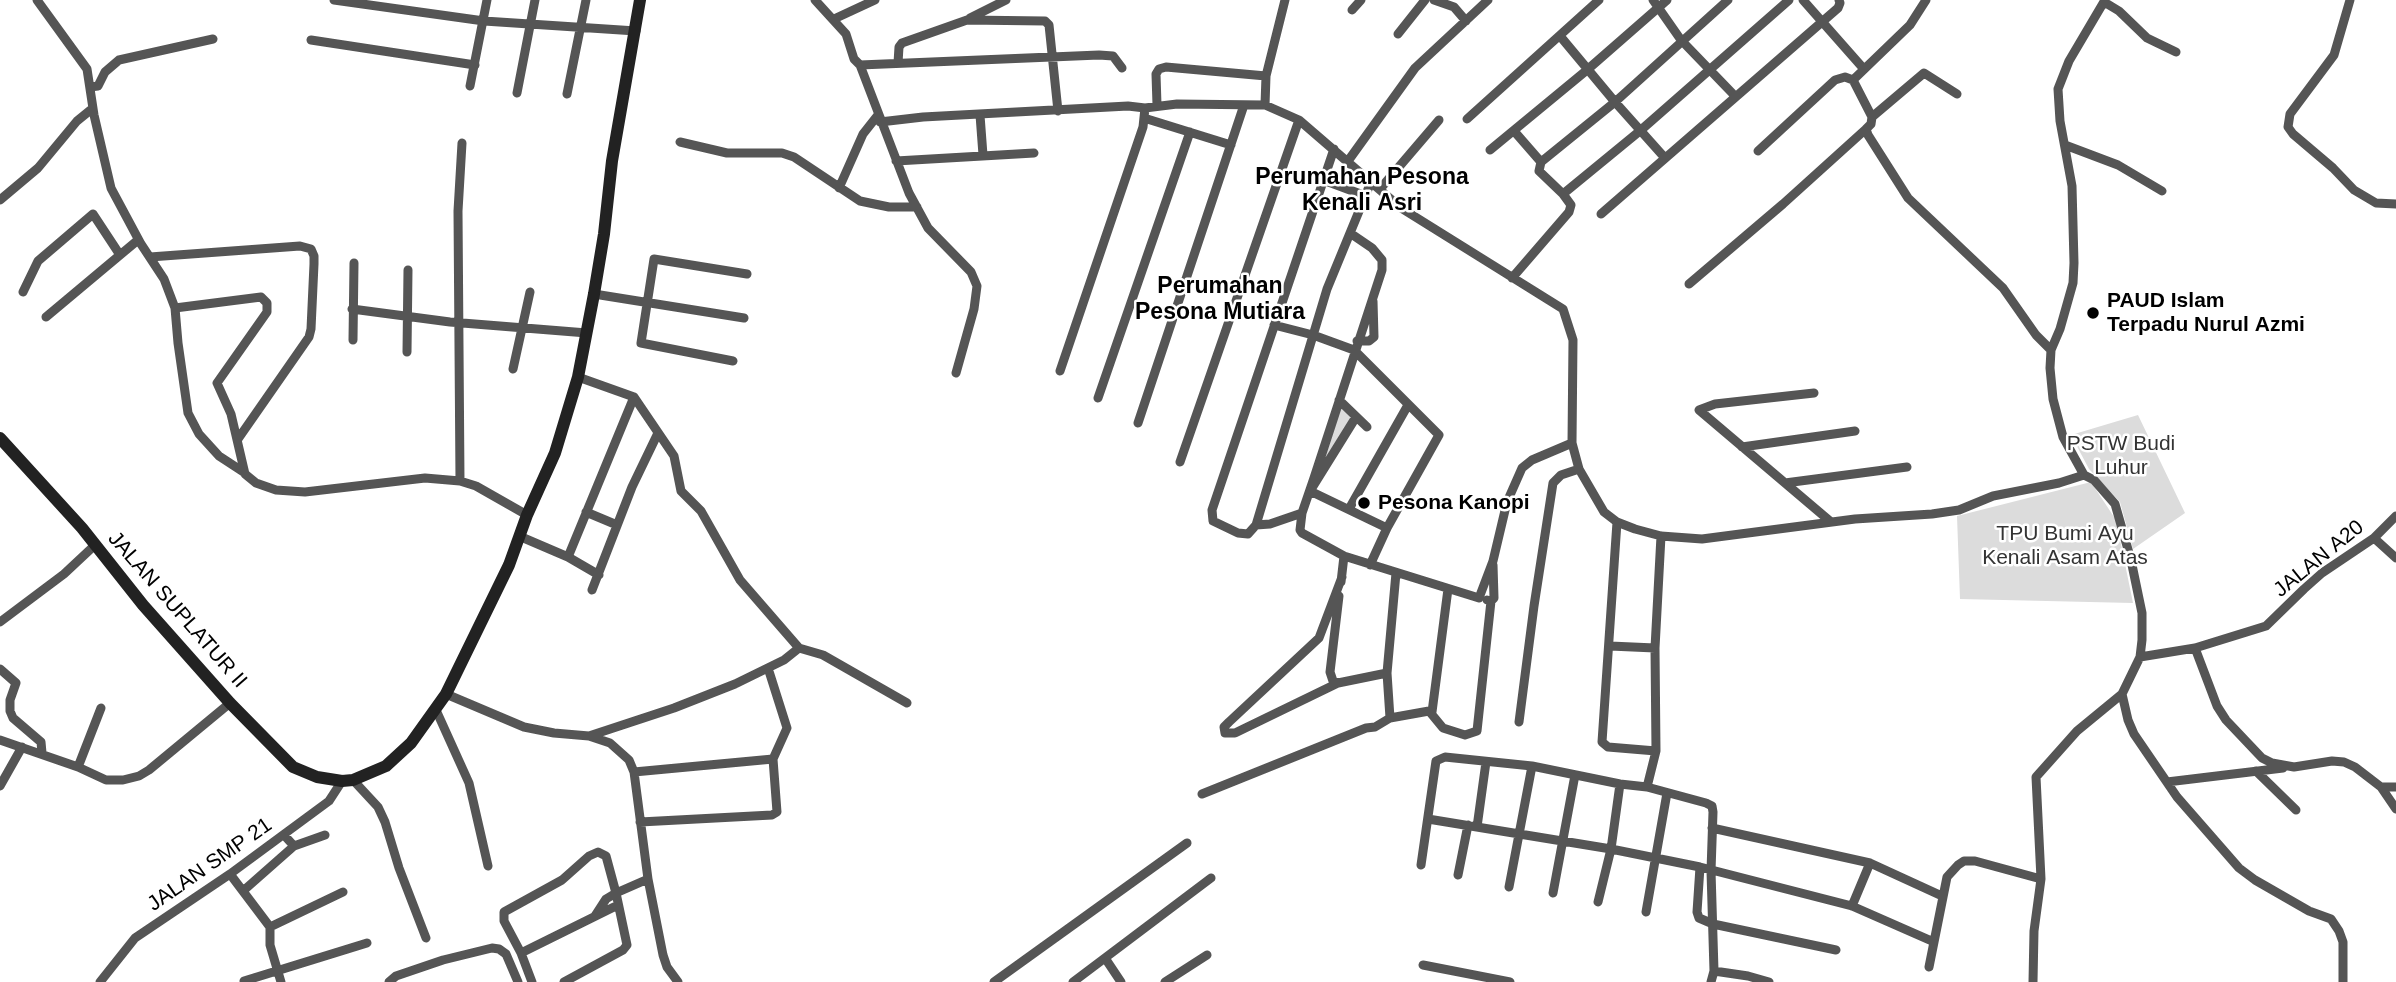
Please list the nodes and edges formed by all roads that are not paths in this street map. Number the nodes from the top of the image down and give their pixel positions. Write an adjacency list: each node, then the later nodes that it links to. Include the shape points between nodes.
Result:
1 (487, 0): 28 (street)
2 (535, 0): 31 (street)
3 (586, 0): 32 (street)
4 (640, 0): 33 (street)
5 (815, 0): 26 (street)
6 (875, 0): 26 (street)
7 (1006, 0): 27 (street)
8 (1285, 0): 48 (street)
9 (1361, 0): 25 (street)
10 (1425, 0): 34 (street)
11 (1434, 0): 29 (street, via 1454,8)
12 (1488, 0): 29 (street)
13 (1599, 0): 35 (street)
14 (1667, 0): 24 (street)
15 (1728, 0): 38 (street)
16 (1789, 0): 47 (street)
17 (1803, 0): 30 (street)
18 (1839, 0): 30 (street, via 1838,8)
19 (1926, 0): 45 (street, via 1910,25)
20 (2350, 0): 94 (street, via 2334,55 2290,114 2288,127 2354,190 2376,203)
21 (41, 1): 51 (street, via 87,69)
22 (334, 1): 28 (street)
23 (2104, 1): 39 (street, via 2147,37); 76 (street, via 2059,83)
24 (1656, 4): 38 (street); 46 (street)
25 (1352, 10)
26 (834, 19): 43 (street)
27 (967, 20): 40 (street, via 1045,22); 41 (street, via 902,43)
28 (484, 21): 31 (street); 42 (street)
29 (1466, 21): 84 (street, via 1415,68)
30 (1821, 21): 45 (street); 55 (street)
31 (531, 24): 32 (street); 52 (street)
32 (580, 28): 33 (street); 53 (street)
33 (636, 31): 108 (street)
34 (1398, 34)
35 (1560, 36): 46 (street); 66 (street)
36 (213, 39): 51 (street, via 119,60 98,86)
37 (311, 40): 42 (street)
38 (1681, 40): 47 (street); 56 (street)
39 (2176, 52)
40 (1052, 57): 41 (street); 44 (street, via 1113,56); 61 (street)
41 (898, 63): 43 (street)
42 (475, 65): 50 (street)
43 (860, 65): 65 (street)
44 (1122, 68)
45 (1863, 68): 49 (street)
46 (1587, 70): 56 (street); 71 (street)
47 (1710, 72): 55 (street); 69 (street)
48 (1266, 76): 57 (street, via 1166,67 1156,74); 59 (street)
49 (1853, 80): 64 (street); 79 (street, via 1835,80)
50 (470, 86)
51 (90, 87): 60 (street)
52 (517, 93)
53 (567, 94)
54 (1957, 94): 64 (street, via 1924,72)
55 (1735, 96): 82 (street)
56 (1615, 102): 69 (street); 85 (street)
57 (1157, 105): 58 (street); 62 (street)
58 (1244, 105): 59 (street); 75 (street)
59 (1265, 105): 67 (street)
60 (93, 108): 93 (street, via 38,168); 98 (street, via 111,188)
61 (1058, 111): 62 (street, via 1128,106); 63 (street)
62 (1145, 113): 72 (street); 127 (street)
63 (980, 115): 65 (street); 81 (street)
64 (1872, 117): 70 (street)
65 (879, 119): 83 (street); 88 (street, via 863,134)
66 (1467, 119)
67 (1299, 120): 77 (street); 144 (street)
68 (1439, 120): 89 (street)
69 (1641, 130): 82 (street); 91 (street)
70 (1866, 130): 105 (street); 123 (street, via 1908,198 2003,288)
71 (1514, 131): 78 (street); 85 (street)
72 (1190, 132): 75 (street); 132 (street)
73 (680, 142): 88 (street, via 727,153 782,153)
74 (462, 144): 116 (street)
75 (1231, 145): 136 (street)
76 (2065, 145): 90 (street, via 2118,165); 123 (street, via 2073,197 2073,283)
77 (1334, 149): 84 (street); 86 (street)
78 (1490, 150)
79 (1758, 151)
80 (1034, 153): 81 (street)
81 (983, 155): 83 (street)
82 (1665, 158): 96 (street)
83 (896, 161): 95 (street)
84 (1348, 162): 87 (street)
85 (1541, 162): 91 (street, via 1539,171)
86 (1323, 180): 92 (street); 117 (street)
87 (1371, 182): 89 (street); 92 (street)
88 (839, 188): 95 (street, via 860,201)
89 (1380, 189): 104 (street, via 1401,208)
90 (2162, 191)
91 (1563, 194): 104 (street, via 1571,205 1569,212)
92 (1366, 195): 97 (street)
93 (0, 200)
94 (2396, 204)
95 (917, 207): 128 (street, via 928,228 971,272 977,286)
96 (1601, 214)
97 (1350, 233): 109 (street, via 1381,260); 120 (street)
98 (138, 240): 99 (street); 100 (street)
99 (120, 255): 106 (street, via 93,214 38,261); 114 (street)
100 (150, 257): 112 (street); 141 (street, via 300,246 311,249 309,337)
101 (354, 263): 111 (street)
102 (408, 270): 113 (street)
103 (747, 274): 110 (street, via 654,259)
104 (1512, 278): 142 (street, via 1563,309 1567,317 1573,340)
105 (1689, 284)
106 (23, 292)
107 (530, 292): 118 (street)
108 (594, 294): 110 (street); 119 (street)
109 (1373, 296): 122 (street); 122 (street, via 1374,337)
110 (648, 302): 115 (street); 125 (street, via 641,343)
111 (352, 307): 113 (street); 121 (street)
112 (175, 308): 141 (street, via 261,297 267,303 267,312 217,383); 147 (street, via 188,413 219,456)
113 (408, 313): 116 (street, via 450,316); 124 (street)
114 (46, 317)
115 (744, 318)
116 (459, 321): 118 (street); 149 (street)
117 (1274, 325): 120 (street); 160 (street, via 1211,516 1243,535)
118 (524, 327): 119 (street); 126 (street)
119 (587, 333): 129 (street)
120 (1313, 335): 122 (street); 160 (street)
121 (353, 340)
122 (1356, 346): 133 (street); 134 (street)
123 (2051, 350): 148 (street, via 2056,416)
124 (407, 352)
125 (733, 361)
126 (513, 369)
127 (1060, 371)
128 (956, 373)
129 (578, 377): 131 (street); 155 (street, via 555,453)
130 (1814, 393): 143 (street, via 1715,404 1699,410)
131 (635, 397): 139 (street); 153 (street)
132 (1098, 398)
133 (1339, 400): 135 (street); 151 (street)
134 (1408, 405): 152 (street); 161 (street, via 1438,437)
135 (1356, 417): 137 (street); 151 (street)
136 (1138, 423)
137 (1367, 427)
138 (1855, 431): 143 (street)
139 (658, 433): 159 (street); 180 (street, via 674,456 681,491 701,511 740,580)
140 (0, 438): 165 (street, JALAN SUPLATUR II)
141 (238, 439): 147 (street)
142 (1572, 443): 146 (street); 169 (street, via 1522,468 1507,502)
143 (1742, 447): 150 (street)
144 (1180, 462)
145 (1908, 467): 150 (street)
146 (1579, 469): 157 (street, via 1604,512); 196 (street, via 1553,483)
147 (246, 474): 149 (street, via 276,490 305,492 425,478)
148 (2084, 475): 158 (street, via 1993,496 1959,510); 183 (street, via 2115,504 2120,518 2141,613)
149 (460, 481): 155 (street)
150 (1785, 483): 158 (street)
151 (1310, 491): 152 (street); 154 (street)
152 (1349, 509): 161 (street)
153 (586, 512): 159 (street); 167 (street)
154 (1302, 513): 160 (street); 166 (street, via 1302,533)
155 (527, 515): 162 (street)
156 (2396, 516): 164 (street, JALAN A20)
157 (1617, 522): 163 (street); 179 (street)
158 (1831, 522): 163 (street, via 1702,538)
159 (617, 525): 172 (street)
160 (1256, 525)
161 (1387, 528): 170 (street)
162 (519, 536): 167 (street); 188 (street)
163 (1661, 536): 181 (street)
164 (2374, 538): 168 (street); 182 (street, JALAN A20, via 2322,573 2266,626)
165 (95, 545): 178 (street); 190 (street, JALAN SUPLATUR II)
166 (1344, 556): 170 (street); 173 (street)
167 (568, 557): 172 (street)
168 (2396, 558)
169 (1493, 561): 176 (street); 177 (street)
170 (1370, 565): 171 (street)
171 (1396, 573): 174 (street); 186 (street)
172 (599, 575): 175 (street)
173 (1342, 577): 187 (street, via 1329,673); 187 (street, via 1319,638 1224,727 1225,733 1235,733)
174 (1448, 589): 176 (street); 194 (street)
175 (592, 590)
176 (1479, 598): 177 (street)
177 (1491, 601): 194 (street, via 1477,731 1465,735 1443,728)
178 (0, 622)
179 (1610, 646): 181 (street); 200 (street, via 1602,742 1608,747)
180 (799, 648): 184 (street); 191 (street, via 823,655)
181 (1655, 648): 200 (street)
182 (2195, 648): 183 (street, JALAN A20); 206 (street, via 2211,695 2226,720 2262,758)
183 (2140, 657): 189 (street)
184 (768, 668): 197 (street, via 674,708); 202 (street, via 787,727)
185 (0, 669): 201 (street, via 16,684 10,700 13,718 41,742)
186 (1387, 673): 187 (street); 195 (street)
187 (1338, 683)
188 (446, 694): 193 (street); 197 (street, via 524,727)
189 (2123, 694): 211 (street, via 2134,734); 242 (street, via 2077,731 2036,777)
190 (230, 703): 204 (street, via 139,776 106,780); 210 (street, JALAN SUPLATUR II, via 293,767 317,777)
191 (906, 703)
192 (101, 708): 204 (street)
193 (436, 710): 210 (street, via 386,766); 235 (street, via 469,783)
194 (1432, 712): 195 (street)
195 (1390, 718): 218 (street)
196 (1519, 722)
197 (589, 736): 208 (street, via 621,751)
198 (0, 740): 199 (street)
199 (22, 747): 201 (street); 213 (street)
200 (1656, 751): 214 (street)
201 (42, 753): 204 (street)
202 (773, 759): 208 (street); 222 (street, via 775,814)
203 (1486, 762): 205 (street); 221 (street, via 1445,757 1436,761); 223 (street)
204 (78, 766)
205 (1532, 766): 209 (street); 225 (street)
206 (2294, 766): 207 (street); 215 (street, via 2344,762)
207 (2256, 771): 211 (street); 220 (street)
208 (635, 772): 222 (street)
209 (1575, 775): 212 (street); 228 (street)
210 (348, 780): 226 (street, JALAN SMP 21, via 329,801); 256 (street, via 378,807)
211 (2166, 782): 283 (street, via 2239,869 2331,919 2343,942)
212 (1620, 785): 214 (street); 231 (street)
213 (0, 786)
214 (1647, 787): 217 (street)
215 (2381, 787): 216 (street); 219 (street)
216 (2396, 787)
217 (1667, 793): 224 (street, via 1712,806); 232 (street)
218 (1202, 794)
219 (2396, 809)
220 (2296, 810)
221 (1429, 819): 223 (street); 234 (street)
222 (640, 822): 241 (street)
223 (1472, 826): 225 (street); 239 (street)
224 (1712, 828): 233 (street); 237 (street)
225 (1520, 834): 228 (street); 243 (street)
226 (284, 835): 230 (street); 238 (street, JALAN SMP 21)
227 (325, 835): 230 (street)
228 (1564, 842): 231 (street); 247 (street)
229 (1187, 843): 275 (street)
230 (294, 846): 244 (street)
231 (1611, 849): 232 (street); 249 (street)
232 (1656, 859): 236 (street); 252 (street)
233 (1871, 863): 248 (street); 251 (street)
234 (1421, 865)
235 (488, 866)
236 (1700, 867): 237 (street); 254 (street, via 1697,916)
237 (1711, 871): 251 (street); 254 (street)
238 (230, 874): 244 (street); 268 (street, JALAN SMP 21, via 135,938)
239 (1458, 875)
240 (1211, 878): 262 (street)
241 (648, 879): 246 (street); 274 (street, via 663,955)
242 (2042, 879): 248 (street, via 1964,861 1947,877); 282 (street, via 2034,930)
243 (1509, 887)
244 (243, 891): 255 (street)
245 (343, 892): 255 (street)
246 (616, 892): 250 (street); 253 (street); 260 (street, via 606,856 598,852 589,856 562,880 503,912)
247 (1553, 894)
248 (1942, 896): 258 (street)
249 (1598, 902)
250 (618, 905): 253 (street); 273 (street, via 627,945)
251 (1852, 906): 258 (street)
252 (1646, 912)
253 (595, 916): 260 (street)
254 (1713, 924): 259 (street); 266 (street)
255 (270, 927): 265 (street)
256 (426, 938)
257 (367, 943): 265 (street)
258 (1934, 943): 264 (street)
259 (1836, 950)
260 (521, 953): 272 (street)
261 (1207, 955): 278 (street)
262 (1105, 958): 276 (street); 277 (street)
263 (1423, 965): 279 (street)
264 (1929, 967)
265 (278, 970): 267 (street); 269 (street)
266 (1714, 971): 280 (street); 281 (street)
267 (244, 981)
268 (100, 982)
269 (281, 982)
270 (389, 982): 271 (street, via 443,960 492,948 506,954)
271 (518, 982)
272 (532, 982)
273 (564, 982)
274 (678, 982)
275 (994, 982)
276 (1073, 982)
277 (1121, 982)
278 (1165, 982)
279 (1510, 982)
280 (1711, 982)
281 (1769, 982)
282 (2033, 982)
283 (2343, 982)

